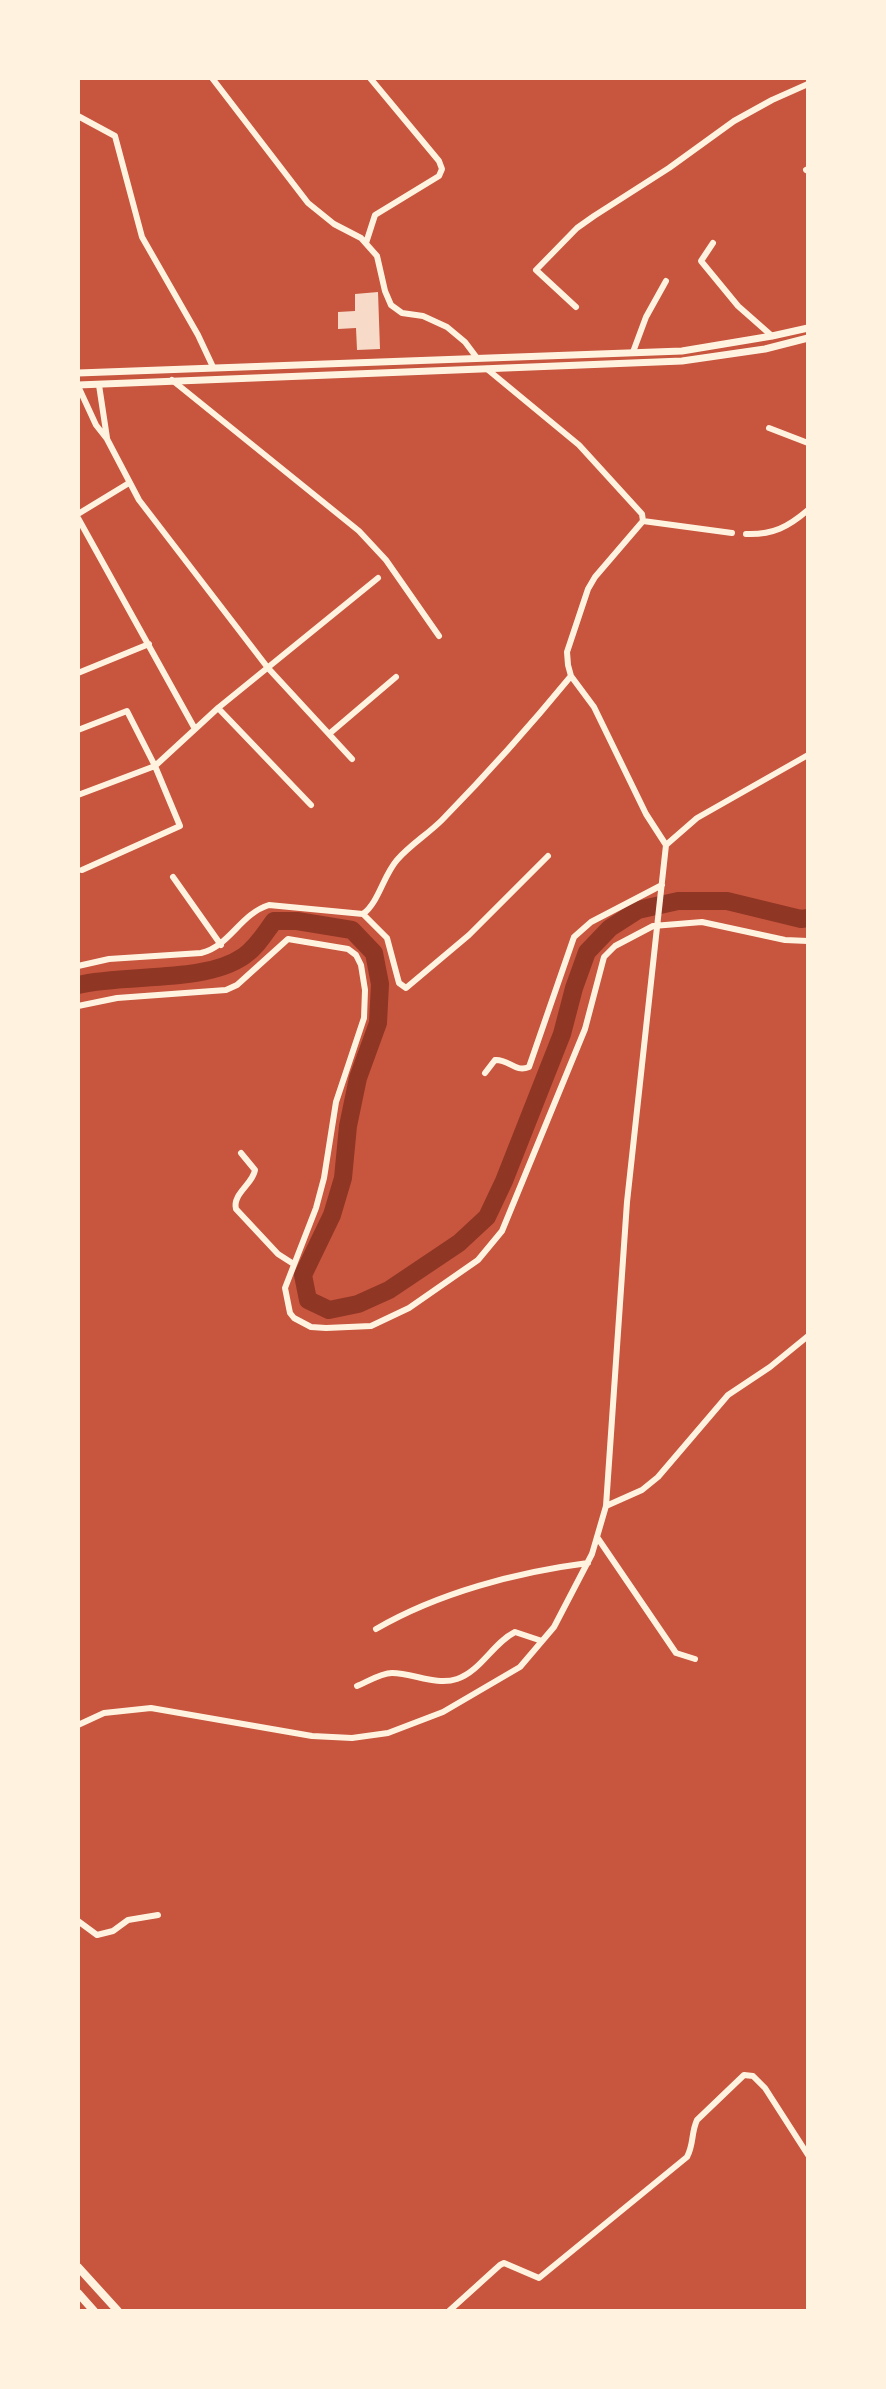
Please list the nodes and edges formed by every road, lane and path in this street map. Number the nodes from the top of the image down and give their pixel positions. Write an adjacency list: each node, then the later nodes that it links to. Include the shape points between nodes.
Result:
1 (212, 78): 5 (street, via 308,202)
2 (370, 78): 5 (street, via 442,169 439,176 375,215)
3 (808, 84): 8 (street, via 734,121 571,233 536,270)
4 (78, 116): 14 (street, via 115,136 142,237)
5 (366, 243): 13 (street, via 381,264 391,305 402,313 423,316 447,327)
6 (713, 243): 10 (street, via 701,261 738,306)
7 (666, 281): 12 (street)
8 (576, 308)
9 (808, 328): 10 (street)
10 (772, 336): 12 (street, via 682,351)
11 (808, 338): 15 (street, via 765,349 681,361)
12 (633, 352): 13 (street)
13 (477, 358): 14 (street); 15 (street)
14 (213, 368): 16 (street)
15 (487, 369): 17 (street); 26 (street, via 599,464 639,508)
16 (78, 373)
17 (171, 380): 19 (street); 30 (street, via 358,531 386,560)
18 (78, 385): 19 (street); 21 (street, via 96,425)
19 (99, 385): 21 (street)
20 (769, 428): 22 (street)
21 (107, 439): 23 (street)
22 (808, 443)
23 (129, 483): 25 (street); 32 (street)
24 (808, 510): 28 (street, via 770,534)
25 (78, 516): 31 (street)
26 (643, 521): 27 (street); 34 (street, via 588,589 567,652)
27 (732, 533)
28 (746, 534)
29 (378, 578): 32 (street)
30 (439, 636)
31 (149, 644): 33 (street); 37 (street)
32 (268, 668): 36 (street); 39 (street)
33 (78, 673)
34 (571, 676): 45 (street, via 594,707 643,809); 50 (street, via 515,744 440,822 397,860)
35 (396, 677): 39 (street)
36 (218, 708): 37 (street); 44 (street)
37 (195, 729): 42 (street)
38 (78, 730): 42 (street, via 127,711)
39 (329, 734): 41 (street)
40 (808, 755): 45 (street, via 697,818)
41 (352, 759)
42 (155, 766): 43 (street); 47 (street, via 180,826)
43 (78, 795)
44 (311, 805)
45 (666, 844): 49 (street)
46 (548, 856): 50 (street, via 469,935 406,988 399,983 387,938)
47 (82, 870)
48 (173, 877): 53 (street)
49 (662, 889): 51 (street); 56 (street, via 591,922 574,937 529,1067 518,1069 495,1060)
50 (363, 914): 53 (street, via 269,905 246,918)
51 (659, 924): 52 (street, via 720,924 785,940); 58 (street, via 626,939 604,957 585,1029 521,1190 502,1231 478,1260 409,1308 359,1328 311,1327 294,1318 285,1288); 60 (street, via 641,1052 627,1202)
52 (808, 941)
53 (220, 945): 54 (street, via 201,953 109,959)
54 (78, 966)
55 (78, 1006): 58 (street, via 117,998 226,990 237,985 288,939 340,946 356,955 365,990 364,1018 336,1102 316,1208)
56 (485, 1073)
57 (241, 1153): 58 (street, via 255,1170 236,1200 236,1209 278,1254)
58 (292, 1263)
59 (808, 1336): 60 (street, via 728,1395 658,1477 634,1495)
60 (606, 1506): 61 (street)
61 (597, 1537): 62 (street); 65 (street, via 676,1653)
62 (588, 1563): 63 (street, via 503,1578 404,1612); 64 (street, via 554,1627)
63 (376, 1629)
64 (542, 1641): 66 (street, via 515,1632 458,1679 440,1681 388,1673); 67 (street, via 520,1667 500,1681 443,1712 388,1733 352,1738 312,1736 151,1708 104,1713)
65 (695, 1659)
66 (357, 1686)
67 (78, 1725)
68 (158, 1915): 69 (street, via 128,1920 113,1931 97,1935)
69 (78, 1921)
70 (808, 2155): 75 (street, via 765,2088 753,2076 744,2075 697,2120 694,2145 687,2157 539,2278 500,2265)
71 (78, 2267): 74 (main road)
72 (78, 2293): 73 (main road)
73 (94, 2311)
74 (118, 2311)
75 (449, 2311)

